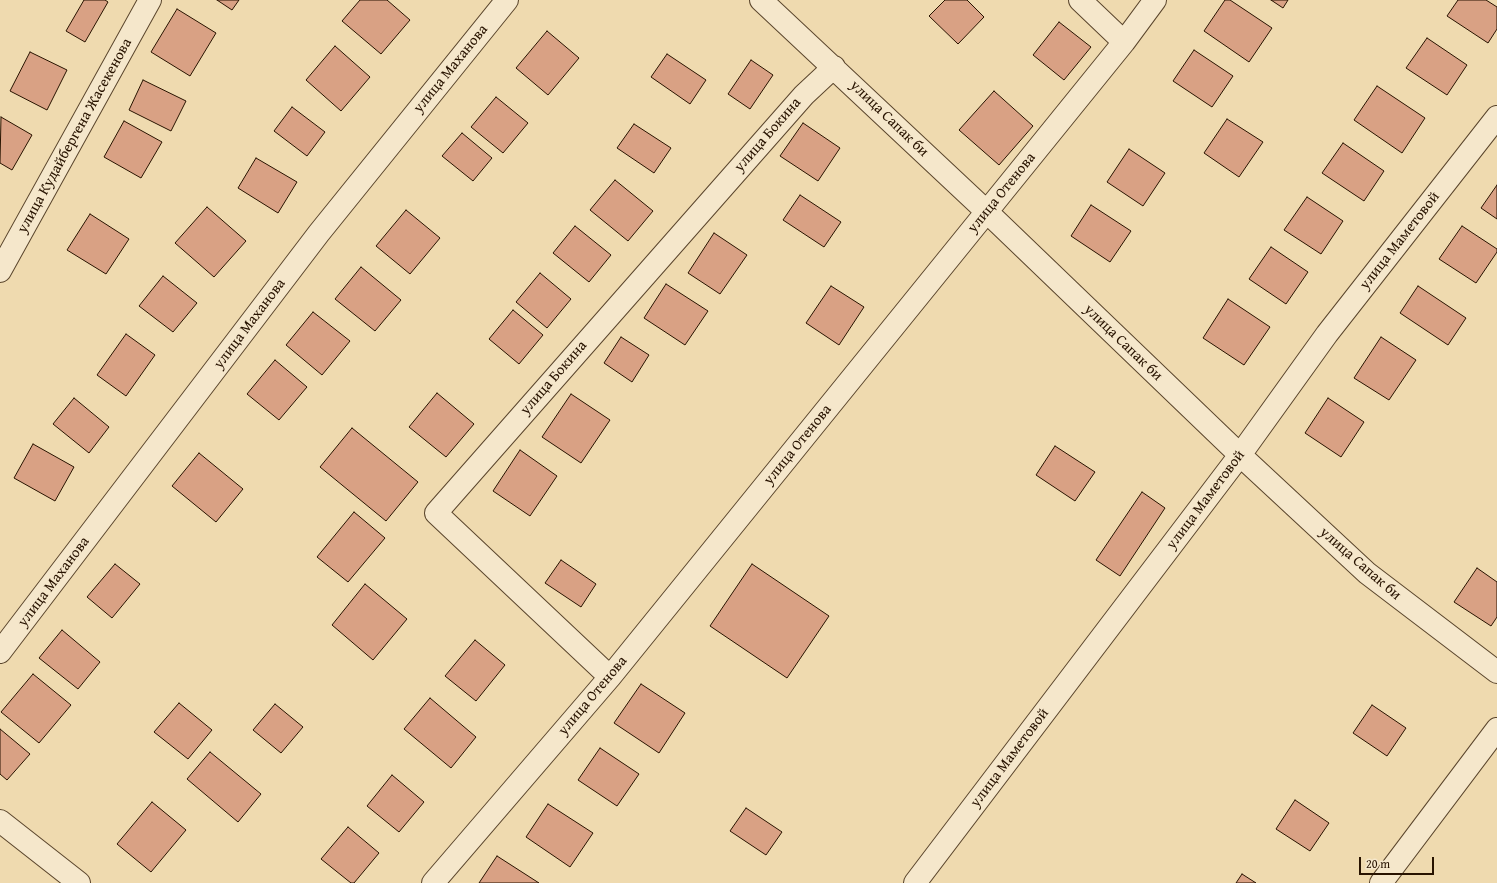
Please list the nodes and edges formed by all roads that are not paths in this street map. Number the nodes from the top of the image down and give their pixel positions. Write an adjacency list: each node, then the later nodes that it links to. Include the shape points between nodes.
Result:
1 (150, 0): 10 (street, улица Кудайбергена Жасекенова)
2 (507, 0): 12 (street, улица Маханова, via 319,233)
3 (761, 0): 7 (street, улица Сапак би)
4 (1080, 0): 6 (street)
5 (1155, 0): 6 (street, улица Отенова)
6 (1124, 42): 9 (street, улица Отенова)
7 (834, 67): 9 (street, улица Сапак би); 14 (street, улица Бокина, via 804,95 436,513)
8 (1497, 117): 11 (street, улица Маметовой, via 1327,334)
9 (986, 211): 11 (street, улица Сапак би); 14 (street, улица Отенова)
10 (0, 271)
11 (1240, 455): 13 (street, улица Сапак би, via 1367,573); 19 (street, улица Маметовой)
12 (0, 652)
13 (1497, 672)
14 (610, 677): 18 (street, улица Отенова)
15 (1497, 730): 20 (street)
16 (0, 821): 17 (street)
17 (78, 883)
18 (433, 883)
19 (915, 883)
20 (1381, 883)

